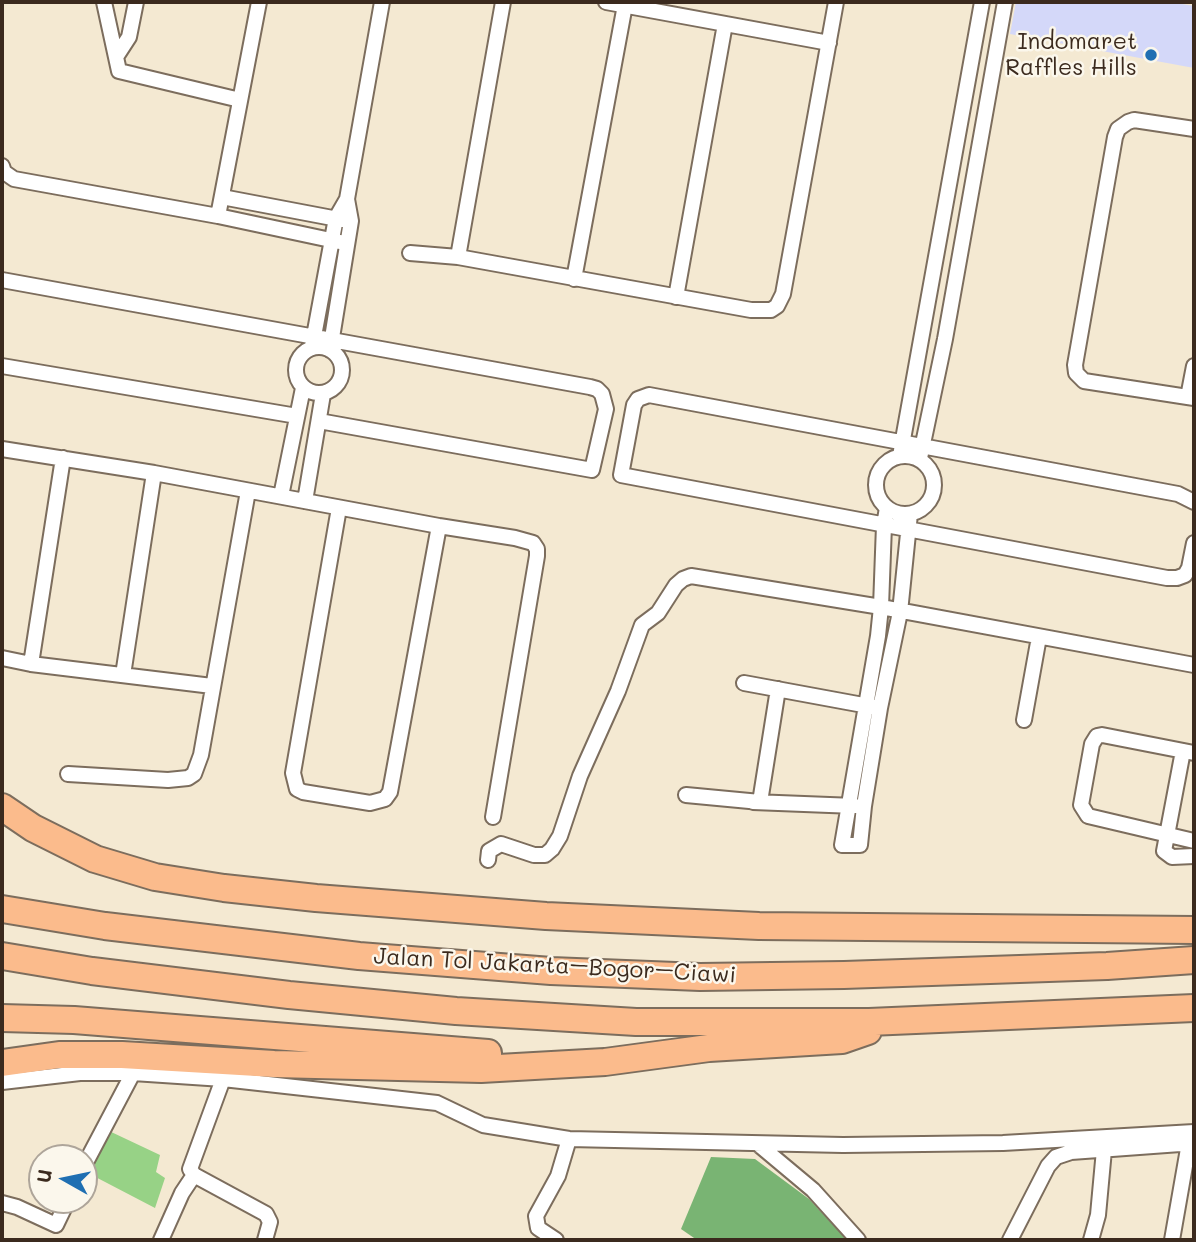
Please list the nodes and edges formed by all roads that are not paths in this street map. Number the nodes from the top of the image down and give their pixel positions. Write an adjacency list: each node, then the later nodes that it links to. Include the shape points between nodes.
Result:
1 (104, 2): 13 (street)
2 (136, 2): 13 (street, via 129,37)
3 (259, 2): 14 (street)
4 (382, 2): 18 (street)
5 (503, 2): 25 (street)
6 (606, 2): 10 (street)
7 (836, 2): 12 (street)
8 (982, 2): 39 (street)
9 (1005, 2): 40 (street)
10 (625, 5): 11 (street); 26 (street)
11 (725, 24): 12 (street); 28 (street)
12 (829, 43): 28 (street, via 783,295 777,306 762,312)
13 (116, 57): 14 (street, via 123,74)
14 (240, 100): 17 (street)
15 (1194, 129): 35 (street, via 1134,120 1118,129 1075,365 1084,382)
16 (2, 166): 19 (street, via 14,179)
17 (222, 197): 19 (street); 20 (street)
18 (347, 199): 20 (street); 21 (street)
19 (218, 216): 22 (street)
20 (336, 219): 21 (street); 22 (street)
21 (351, 221): 23 (street)
22 (332, 240): 23 (street); 29 (street)
23 (348, 243): 30 (street)
24 (410, 253): 25 (street)
25 (458, 257): 26 (street)
26 (574, 279): 28 (street)
27 (2, 280): 29 (street)
28 (676, 297)
29 (313, 342): 30 (street); 33 (street, via 295,365)
30 (331, 345): 34 (street, via 342,369 340,380); 37 (street, via 590,387 602,394 606,410 592,470)
31 (2, 366): 36 (street)
32 (1194, 366): 35 (street)
33 (303, 388): 34 (street); 36 (street)
34 (323, 394): 37 (street)
35 (1191, 397)
36 (296, 416): 44 (street)
37 (318, 421): 45 (street)
38 (2, 449): 41 (street)
39 (901, 449): 40 (street); 48 (street, via 877,476 876,488); 50 (street, via 649,395 638,399 632,416 621,475)
40 (921, 452): 46 (street, via 1178,494); 49 (street, via 932,472 934,490 926,506)
41 (64, 458): 42 (street); 58 (street)
42 (154, 473): 43 (street); 60 (street)
43 (248, 491): 44 (street); 62 (street)
44 (281, 496): 45 (street)
45 (305, 501): 47 (street)
46 (1194, 502)
47 (339, 508): 51 (street); 51 (street, via 293,773 297,789 303,792 370,803 385,799 390,792)
48 (887, 508): 49 (street); 50 (street)
49 (910, 514): 52 (street)
50 (884, 525): 52 (street); 54 (street)
51 (439, 526): 73 (street, via 527,540 537,549)
52 (907, 529): 53 (street, via 1167,578 1185,575); 55 (street)
53 (1194, 543)
54 (881, 607): 55 (street); 64 (street); 77 (street, via 691,576 683,579 658,613 642,625 552,849 534,855 501,844 489,851)
55 (900, 612): 56 (street); 64 (street)
56 (1039, 637): 59 (street); 65 (street)
57 (2, 658): 58 (street)
58 (31, 664): 60 (street)
59 (1194, 665)
60 (123, 675): 62 (street)
61 (744, 683): 63 (street)
62 (212, 686): 67 (street, via 201,755 188,778)
63 (778, 689): 64 (street); 69 (street)
64 (873, 707): 70 (street); 71 (street)
65 (1024, 720)
66 (1188, 752): 74 (street); 74 (street, via 1102,735 1092,744 1083,811 1088,816)
67 (68, 774)
68 (686, 798): 69 (street)
69 (760, 802): 70 (street)
70 (848, 806): 71 (street); 71 (street, via 842,845 860,845)
71 (864, 806)
72 (2, 807): 79 (highway, via 95,859 155,877 316,898 759,926)
73 (493, 817)
74 (1166, 833): 75 (street); 76 (street, via 1167,855)
75 (1194, 841)
76 (1194, 856)
77 (488, 860)
78 (2, 909): 81 (highway, Jalan Tol Jakarta–Bogor–Ciawi, via 346,955 551,971 700,977 818,975)
79 (1194, 930)
80 (2, 956): 84 (highway, Jalan Tol Jakarta–Bogor–Ciawi, via 92,971 456,1012 636,1021)
81 (1194, 960)
82 (1194, 1007): 84 (highway, Jalan Tol Jakarta–Bogor–Ciawi)
83 (2, 1017): 85 (highway)
84 (900, 1021): 85 (highway, via 842,1040 709,1048)
85 (605, 1062): 86 (highway, via 481,1069 59,1055)
86 (2, 1063)
87 (133, 1073): 88 (street); 89 (street); 92 (street)
88 (223, 1079): 90 (street, via 437,1103 483,1125); 95 (street, via 190,1165)
89 (2, 1082)
90 (569, 1139): 93 (street); 102 (street, via 558,1176 536,1216 538,1228)
91 (1193, 1139): 93 (street); 94 (street); 106 (street)
92 (96, 1144)
93 (758, 1144): 103 (street, via 813,1190)
94 (1104, 1150): 104 (street, via 1063,1154 1052,1160); 105 (street)
95 (194, 1175): 100 (street); 101 (street, via 266,1214 270,1222)
96 (2, 1203): 97 (street)
97 (28, 1212)
98 (32, 1214): 99 (street, via 56,1225)
99 (61, 1214)
100 (161, 1240)
101 (265, 1240)
102 (556, 1240)
103 (858, 1240)
104 (1010, 1240)
105 (1091, 1240)
106 (1172, 1240)

